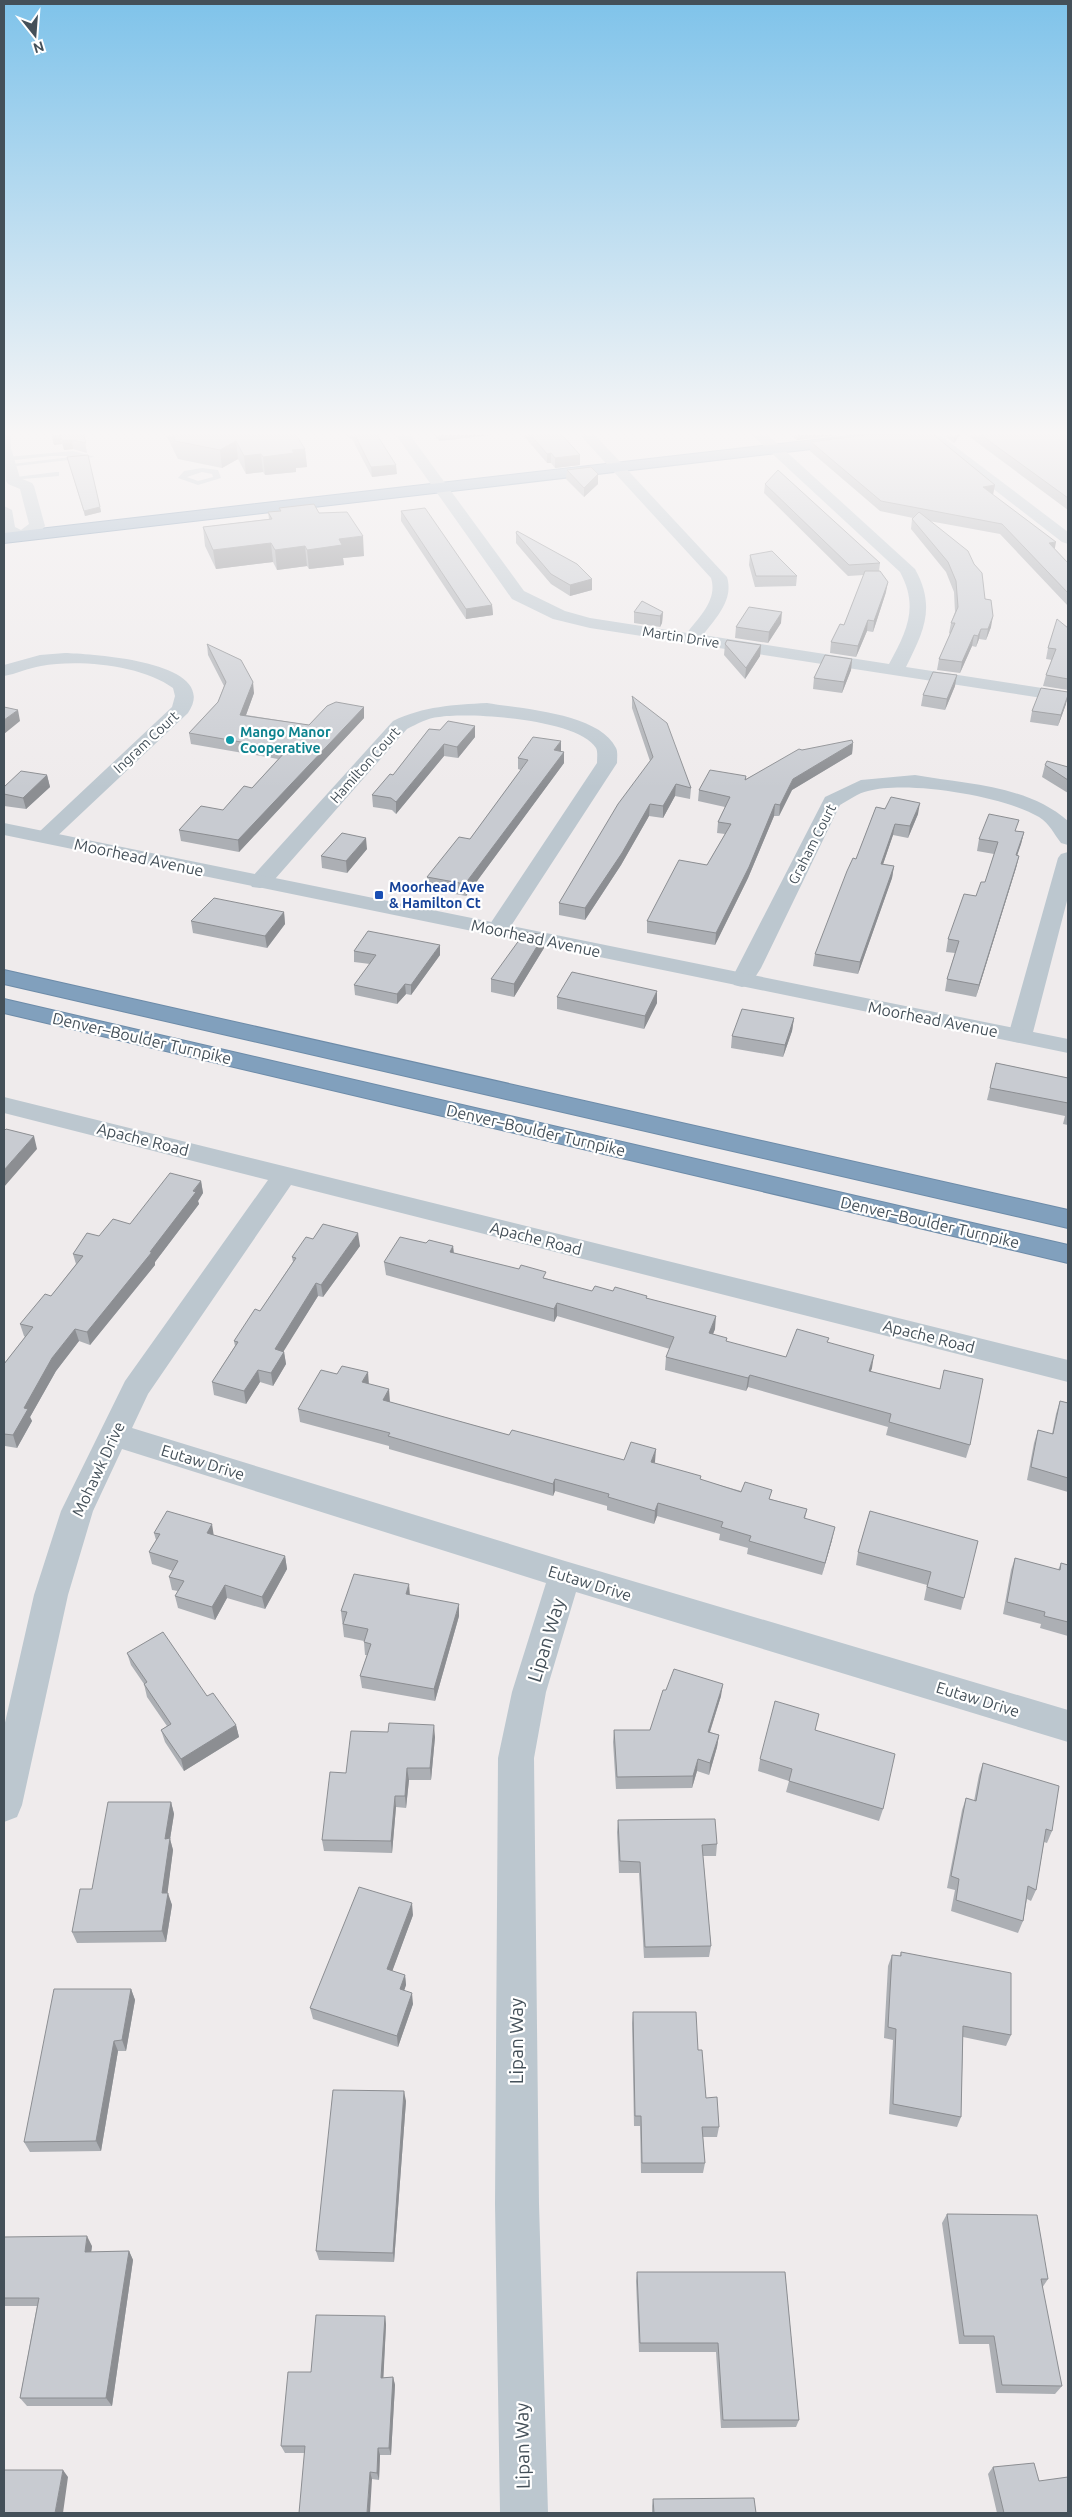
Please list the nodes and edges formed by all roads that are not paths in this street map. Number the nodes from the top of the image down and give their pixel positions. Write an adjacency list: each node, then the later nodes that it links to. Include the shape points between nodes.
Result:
1 (487, 552): 4 (street, Martin Drive, via 518,595 559,615 590,623)
2 (696, 552): 4 (street, via 723,585 722,595)
3 (888, 552): 5 (street, via 907,570 918,592 919,615)
4 (692, 638): 5 (street, Martin Drive)
5 (895, 670): 7 (street, Martin Drive)
6 (4, 671): 9 (street, Ingram Court, via 34,662 79,657 158,670 180,685 185,697 181,709)
7 (1068, 697)
8 (4, 829): 9 (street, Moorhead Avenue)
9 (45, 837): 12 (street, Moorhead Avenue)
10 (1068, 839): 15 (street, Graham Court, via 1061,825 1047,814 1009,798 915,781 887,782 854,790 832,801)
11 (1068, 858): 17 (street)
12 (260, 882): 13 (street, Moorhead Avenue); 13 (street, Hamilton Court, via 400,725 438,711 487,709 574,724 597,736 607,749 607,764)
13 (497, 930): 15 (street, Moorhead Avenue)
14 (4, 977): 21 (highway, Denver–Boulder Turnpike)
15 (742, 980): 17 (street, Moorhead Avenue)
16 (4, 1006): 22 (highway, Denver–Boulder Turnpike)
17 (1020, 1036): 18 (street, Moorhead Avenue)
18 (1068, 1046)
19 (4, 1105): 20 (street, Apache Road)
20 (285, 1174): 23 (street, Apache Road); 24 (street, Mohawk Drive, via 135,1389)
21 (1068, 1219)
22 (1068, 1254)
23 (1068, 1371)
24 (113, 1434): 25 (street, Eutaw Drive); 27 (street, Mohawk Drive, via 77,1511 51,1595)
25 (565, 1575): 26 (street, Eutaw Drive); 28 (street, Lipan Way, via 529,1692 516,1758 517,2194)
26 (1068, 1726)
27 (4, 1805)
28 (524, 2513)

